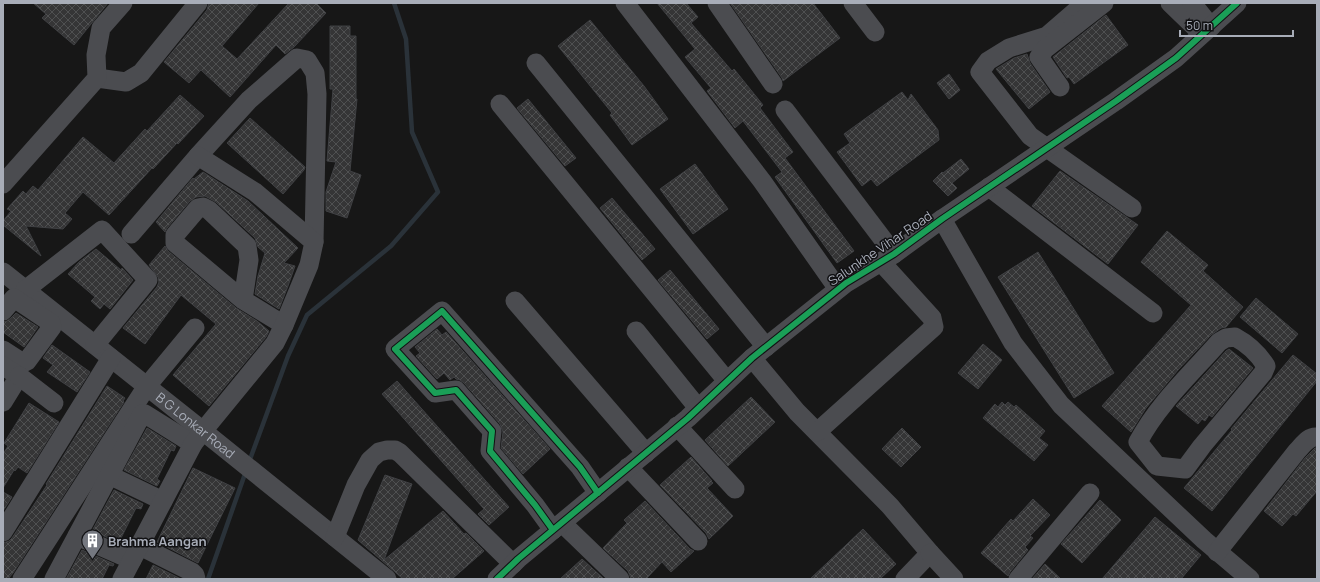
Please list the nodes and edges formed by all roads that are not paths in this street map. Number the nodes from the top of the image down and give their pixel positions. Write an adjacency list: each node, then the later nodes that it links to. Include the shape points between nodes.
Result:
1 (123, 3): 14 (street, via 101,28 96,55)
2 (198, 3): 14 (street, via 140,73 126,82)
3 (625, 3): 29 (street, via 762,181)
4 (717, 3): 15 (street)
5 (853, 3): 12 (street)
6 (1085, 3): 19 (street, via 1047,36 1009,48 988,61 980,72 1030,136)
7 (1104, 3): 16 (street, via 1045,49 1039,57)
8 (1170, 3): 11 (street)
9 (1192, 3): 11 (street)
10 (1237, 3): 11 (street, Salunkhe Vihar Road)
11 (1206, 30): 19 (street, Salunkhe Vihar Road, via 1176,58)
12 (875, 32)
13 (536, 63): 40 (street)
14 (97, 78): 21 (street)
15 (773, 84)
16 (1060, 87)
17 (500, 104): 44 (street)
18 (785, 110): 27 (street)
19 (1048, 148): 22 (street, Salunkhe Vihar Road); 23 (street)
20 (198, 156): 25 (street); 26 (street, via 255,192); 26 (street, via 255,94 296,58 307,60 315,73 317,94)
21 (3, 184)
22 (989, 187): 24 (street, Salunkhe Vihar Road); 34 (street)
23 (1132, 208)
24 (942, 219): 27 (street, Salunkhe Vihar Road); 57 (street, via 1013,343 1061,405)
25 (131, 234)
26 (314, 242): 35 (street, via 309,265)
27 (888, 258): 29 (street, Salunkhe Vihar Road); 50 (street, via 932,318 934,327)
28 (5, 279): 30 (street, B G Lonkar Road)
29 (838, 289): 40 (street, Salunkhe Vihar Road)
30 (32, 300): 33 (street, via 14,298); 38 (street, B G Lonkar Road); 38 (street, via 102,230 148,280); 39 (street, via 52,327 23,363)
31 (243, 300): 31 (street, via 175,243 175,235 198,208 209,210 246,246 249,260); 35 (street)
32 (515, 301): 53 (street)
33 (3, 311)
34 (1153, 313)
35 (284, 325): 52 (street, via 275,343)
36 (195, 328): 45 (street)
37 (636, 331): 48 (street)
38 (95, 345): 41 (street, B G Lonkar Road)
39 (3, 350)
40 (759, 353): 44 (street, Salunkhe Vihar Road); 50 (street, via 797,412)
41 (111, 358): 45 (street, B G Lonkar Road); 63 (street)
42 (3, 366): 43 (street)
43 (19, 376): 46 (street); 47 (street)
44 (727, 382): 48 (street, Salunkhe Vihar Road)
45 (147, 386): 52 (street, B G Lonkar Road); 71 (street)
46 (3, 402)
47 (54, 402)
48 (698, 408): 49 (street, Salunkhe Vihar Road)
49 (677, 426): 53 (street, Salunkhe Vihar Road); 58 (street)
50 (817, 432): 69 (street, via 890,506)
51 (1317, 437): 67 (street, via 1308,438)
52 (198, 438): 56 (street, via 143,413); 61 (street); 65 (street, B G Lonkar Road, via 239,460)
53 (646, 453): 55 (street, Salunkhe Vihar Road)
54 (1157, 466): 54 (street, via 1185,469 1263,373 1266,366 1247,344 1235,337 1220,342 1158,411 1138,442); 57 (street)
55 (628, 467): 59 (street, Salunkhe Vihar Road); 66 (street)
56 (109, 475): 61 (street); 64 (street)
57 (1144, 484): 67 (street)
58 (735, 489)
59 (598, 493): 62 (street, Salunkhe Vihar Road); 62 (street, via 580,467 442,310 395,349 435,393 456,390 492,431 490,451 535,505)
60 (1090, 493): 80 (street)
61 (163, 501): 68 (street)
62 (558, 526): 70 (street, Salunkhe Vihar Road); 77 (street)
63 (3, 532)
64 (77, 536): 68 (street); 72 (street)
65 (335, 537): 70 (street, via 356,485 370,460 379,452 395,450); 75 (street, B G Lonkar Road)
66 (698, 541)
67 (1217, 552): 81 (street)
68 (136, 553): 73 (street); 74 (street, via 192,572)
69 (930, 553): 78 (street); 79 (street)
70 (513, 564): 76 (street, Salunkhe Vihar Road)
71 (22, 579)
72 (54, 579)
73 (122, 579)
74 (196, 579)
75 (387, 579)
76 (497, 579)
77 (620, 579)
78 (905, 579)
79 (954, 579)
80 (1018, 579)
81 (1250, 579)

